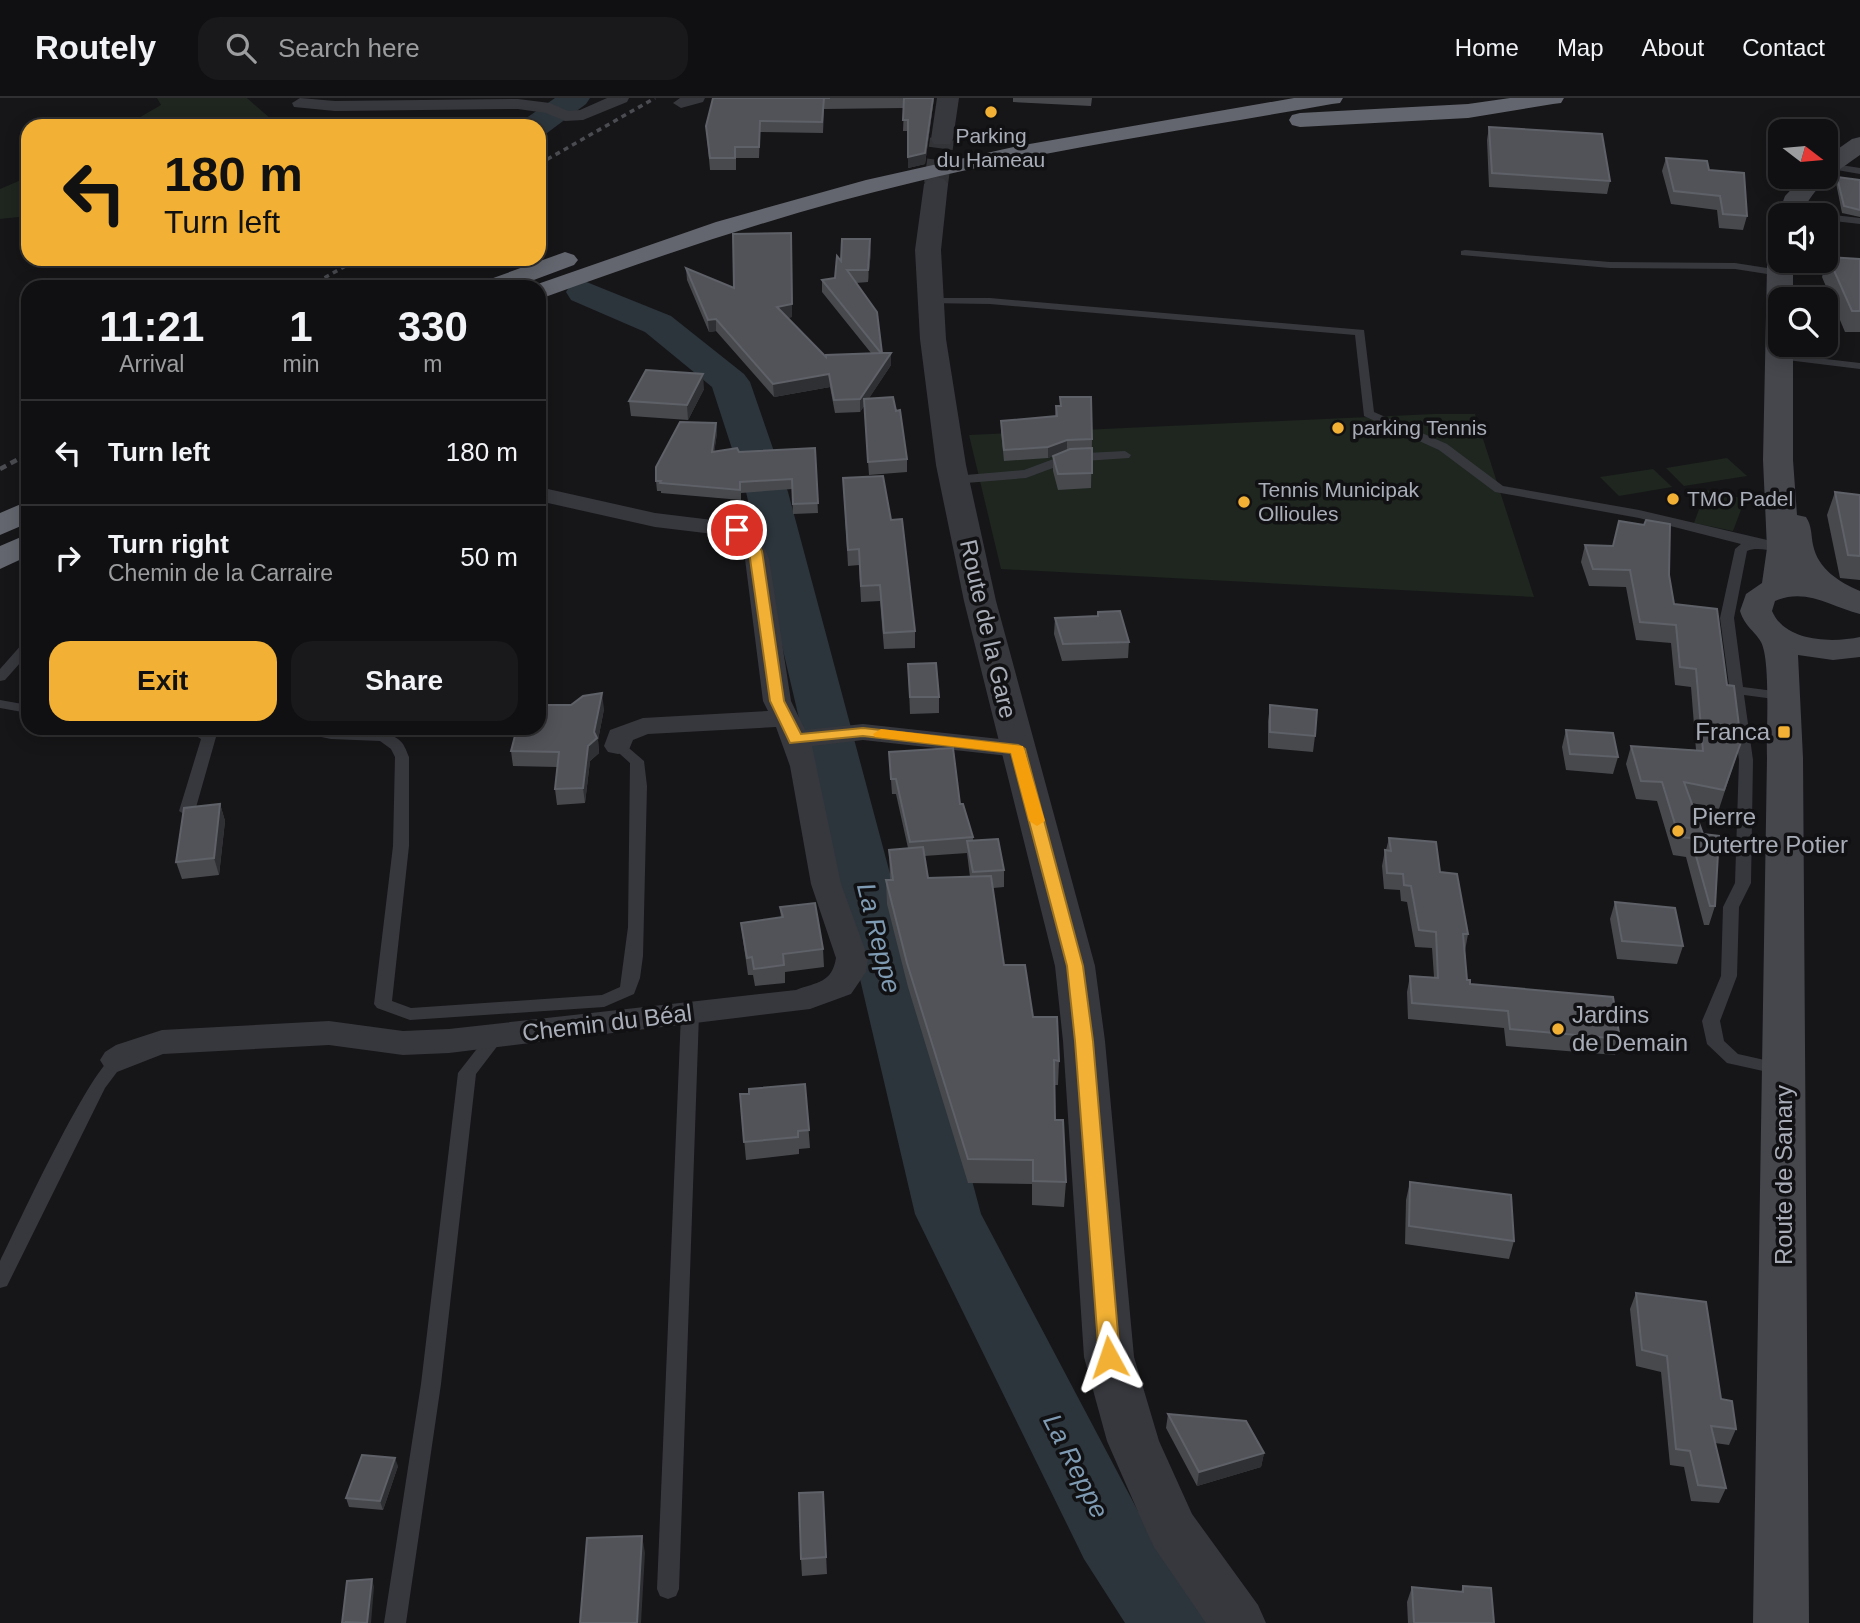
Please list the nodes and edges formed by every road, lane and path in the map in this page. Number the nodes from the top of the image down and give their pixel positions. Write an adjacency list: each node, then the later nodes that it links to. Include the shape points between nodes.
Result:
1 (621, 98): 6 (street, via 583,115 565,116 550,108 518,104)
2 (948, 98): 9 (street)
3 (1247, 98): 10 (highway)
4 (1332, 98): 12 (highway)
5 (1553, 98): 12 (highway, via 1468,111 1269,121)
6 (300, 103)
7 (1111, 114): 10 (highway)
8 (1860, 134): 13 (main road)
9 (942, 139)
10 (998, 142): 22 (highway, via 883,166 709,212)
11 (1860, 144): 14 (main road)
12 (1058, 146): 23 (highway, via 914,176 776,212)
13 (1838, 155)
14 (1838, 159)
15 (1838, 169): 16 (lane)
16 (1860, 171)
17 (936, 184): 24 (street, Route de la Gare, via 928,250)
18 (1838, 218): 19 (lane)
19 (1860, 221)
20 (1465, 253): 21 (lane, via 1610,265)
21 (1768, 267)
22 (510, 280)
23 (546, 288)
24 (930, 301): 30 (street, Route de la Gare); 34 (lane, via 990,301 1360,332 1368,414 1443,447 1499,489 1639,514)
25 (1779, 357): 36 (main road)
26 (1791, 357): 39 (main road, via 1796,550 1808,571)
27 (1819, 357): 28 (lane)
28 (1860, 366)
29 (1125, 456): 30 (lane, via 1067,458 1026,474)
30 (954, 480): 54 (street, Route de la Gare)
31 (546, 496): 48 (street, Chemin du Béal, via 747,535 757,559 777,701)
32 (21, 514): 33 (highway)
33 (0, 526)
34 (1754, 543): 36 (lane); 44 (lane, via 1741,549 1727,618)
35 (21, 547): 37 (highway)
36 (1783, 548): 38 (main road)
37 (0, 559)
38 (1777, 589): 39 (main road, via 1794,586); 40 (main road, Route de Sanary, via 1756,603 1756,614)
39 (1850, 598)
40 (1776, 635): 41 (main road, Route de Sanary, via 1815,649); 47 (main road, Route de Sanary, via 1782,659)
41 (1848, 649): 47 (main road, Route de Sanary, via 1803,677)
42 (21, 654): 43 (lane)
43 (0, 677)
44 (1737, 690): 47 (lane); 59 (lane, via 1746,760 1743,883 1731,907 1729,976 1711,1021 1716,1044 1732,1059)
45 (0, 704): 46 (lane)
46 (21, 708)
47 (1783, 711): 59 (main road, Route de Sanary)
48 (791, 729): 53 (street, via 643,726 620,736); 54 (street); 56 (street, Chemin du Béal, via 804,766 826,884 852,958 850,972 840,986 799,1001)
49 (205, 735): 55 (lane, via 209,737)
50 (332, 735): 52 (lane)
51 (380, 735): 53 (lane, via 399,747 402,757 401,846 383,1004 410,1014 604,1002 627,992 633,981 639,786 637,761)
52 (380, 735)
53 (618, 746)
54 (1018, 749): 63 (street, Route de la Gare, via 1075,966 1109,1357 1133,1441 1173,1530)
55 (187, 811)
56 (690, 1014): 57 (street, Chemin du Béal); 61 (lane)
57 (496, 1036): 58 (street, Chemin du Béal, via 424,1043 330,1034 162,1042); 62 (lane, via 467,1073 431,1384)
58 (117, 1060): 60 (lane, via 98,1085)
59 (1783, 1069): 64 (main road, Route de Sanary)
60 (0, 1280)
61 (668, 1589)
62 (395, 1623)
63 (1238, 1623)
64 (1781, 1623)

